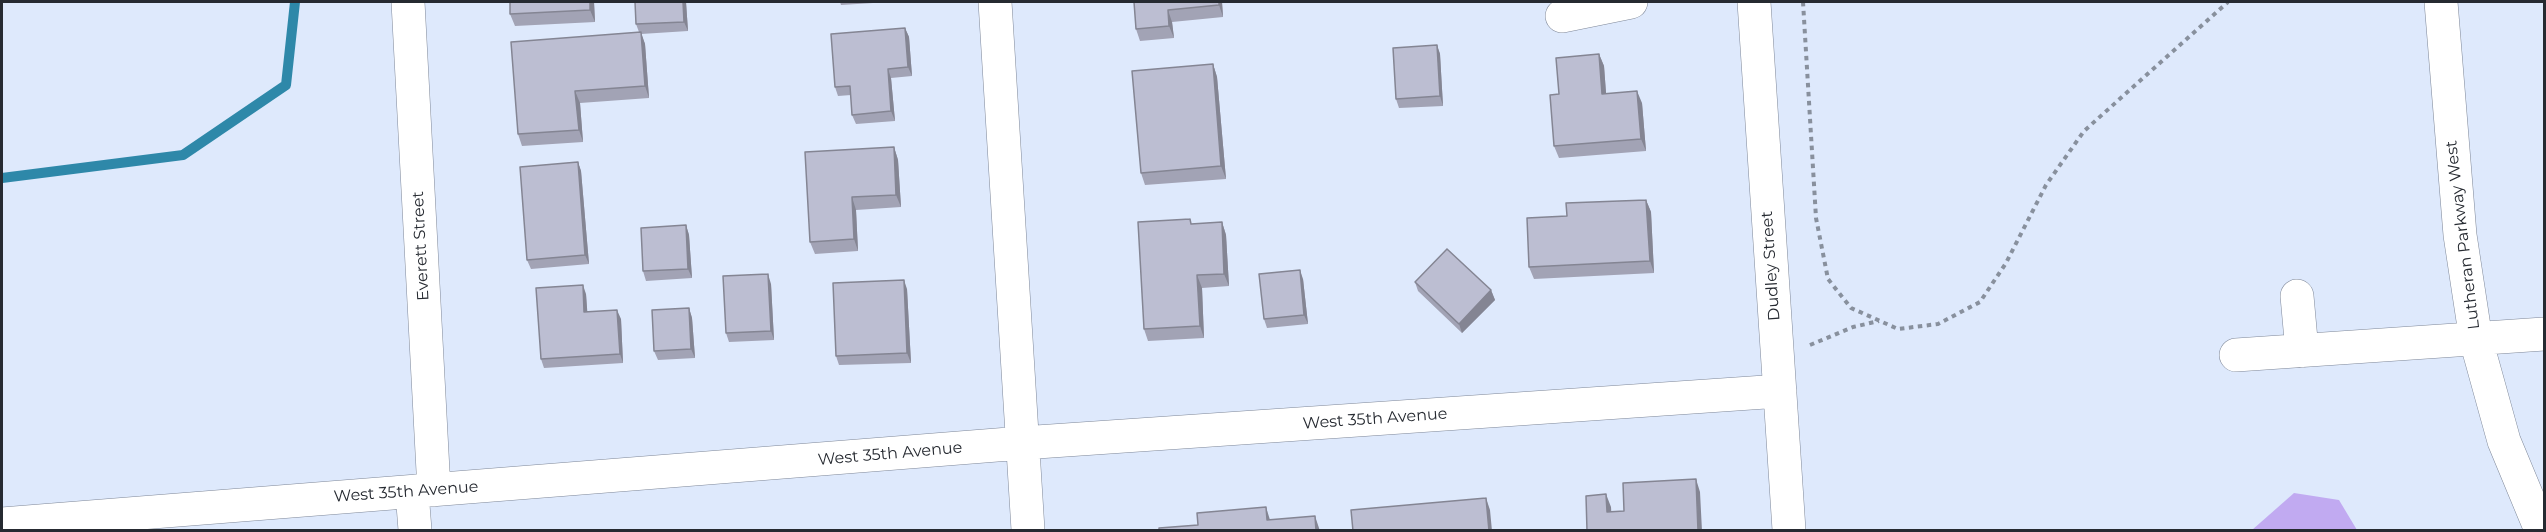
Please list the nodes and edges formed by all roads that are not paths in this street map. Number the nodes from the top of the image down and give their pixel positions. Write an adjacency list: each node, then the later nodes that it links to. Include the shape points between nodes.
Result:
1 (408, 2): 14 (street, Everett Street)
2 (995, 2): 13 (street)
3 (1631, 2): 6 (street)
4 (1754, 2): 12 (street, Dudley Street)
5 (2441, 2): 9 (street, Lutheran Parkway West, via 2459,225)
6 (1562, 16)
7 (2297, 296): 10 (street)
8 (2544, 334): 9 (street)
9 (2476, 340): 10 (street); 19 (street, Lutheran Parkway West, via 2501,431)
10 (2302, 351): 11 (street)
11 (2236, 355)
12 (1780, 391): 13 (street, West 35th Avenue); 18 (street, Dudley Street)
13 (1022, 443): 14 (street, West 35th Avenue); 17 (street)
14 (423, 491): 15 (street, West 35th Avenue); 16 (street, Everett Street)
15 (2, 524)
16 (415, 531)
17 (1028, 531)
18 (1789, 531)
19 (2541, 531)

